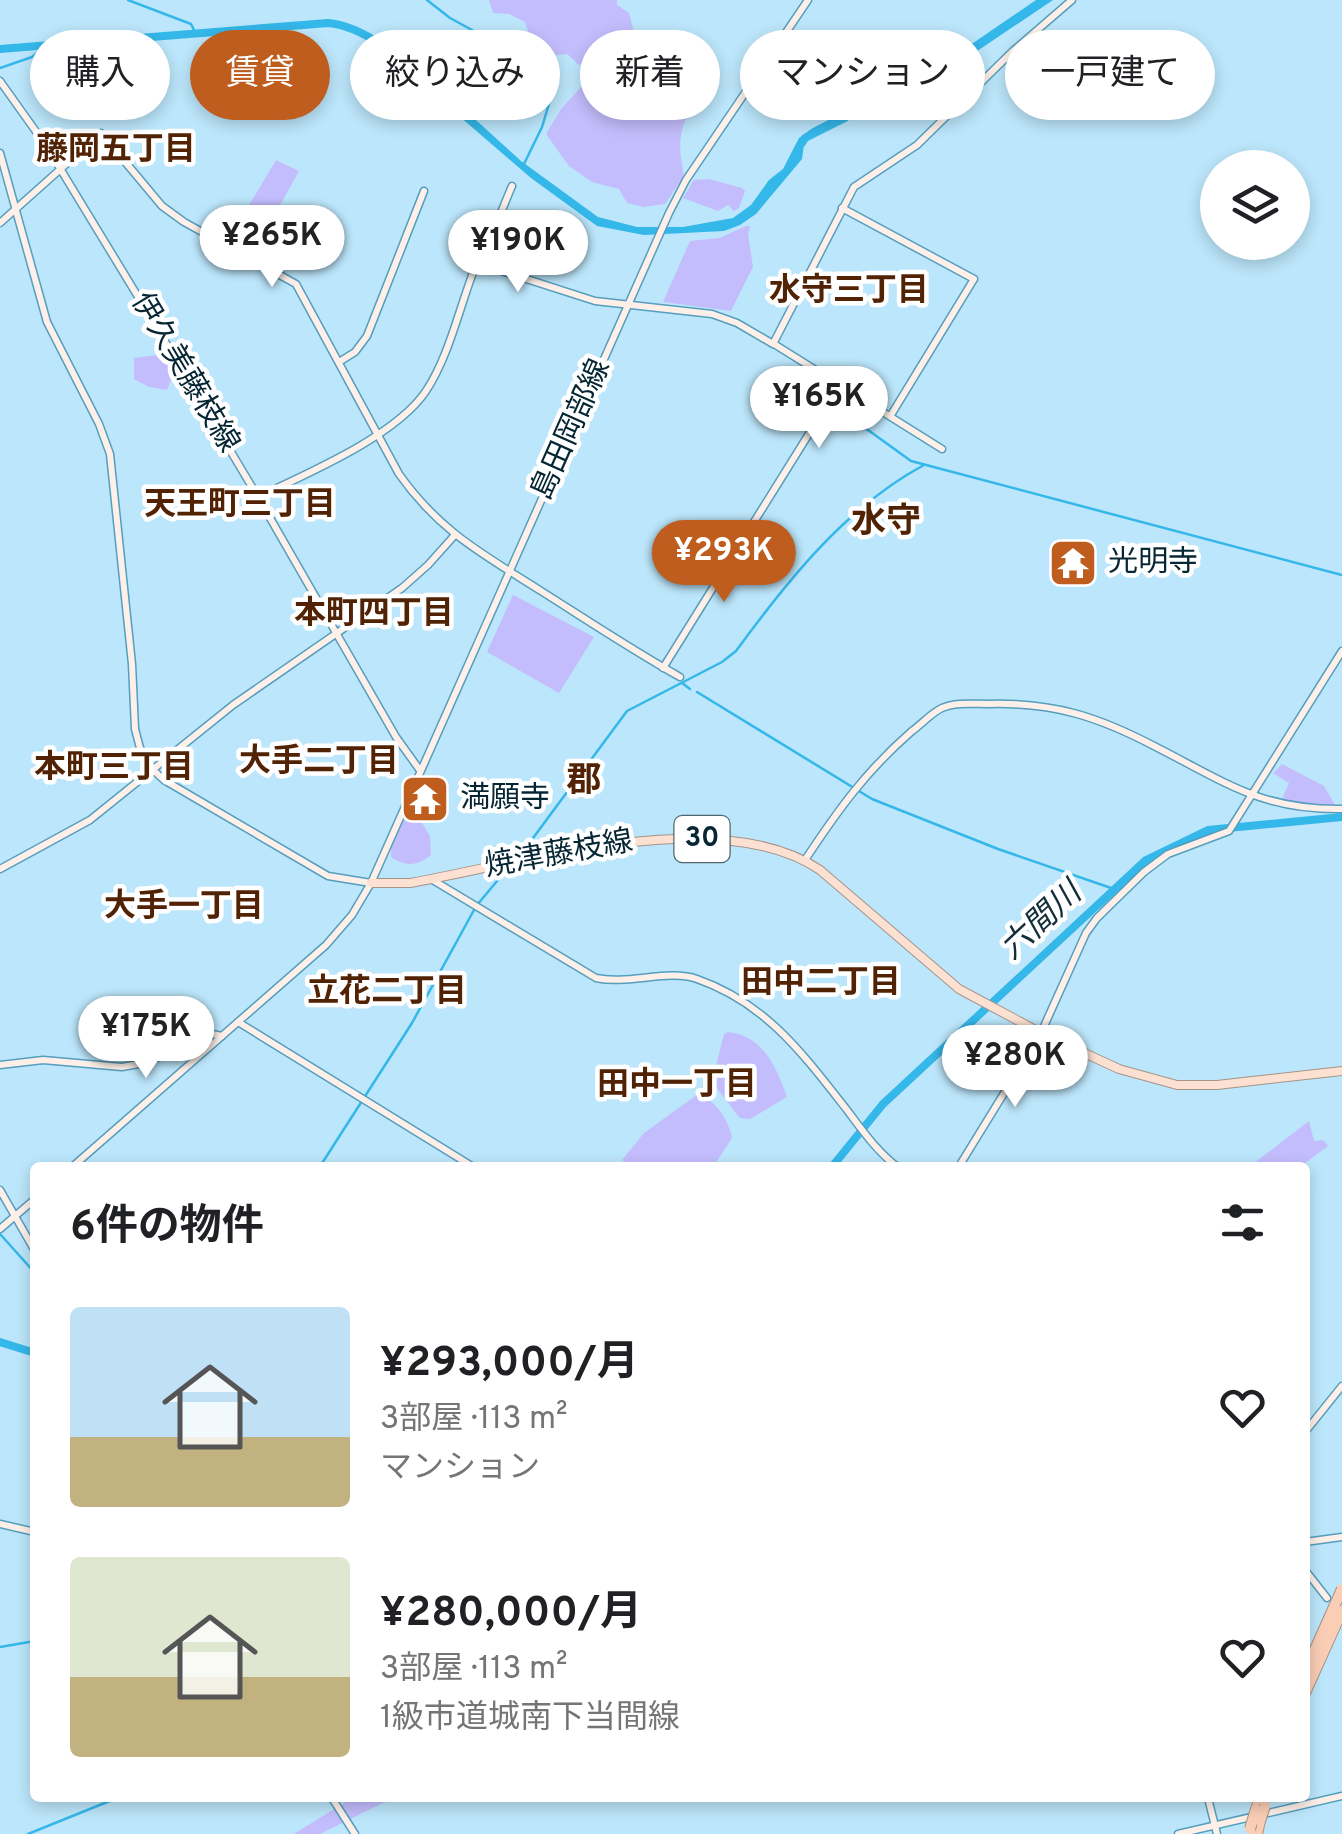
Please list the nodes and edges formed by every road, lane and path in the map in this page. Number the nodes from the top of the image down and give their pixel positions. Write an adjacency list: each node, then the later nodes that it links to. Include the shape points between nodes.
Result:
1 (808, 0): 12 (street, 島田岡部線, via 686,180)
2 (1072, 0): 9 (street, via 918,145 854,187)
3 (0, 81): 5 (street, 伊久美藤枝線)
4 (0, 153): 8 (street)
5 (60, 168): 8 (street); 14 (street, via 101,134 162,206 296,284); 19 (street, 伊久美藤枝線)
6 (512, 186): 11 (street)
7 (424, 191): 14 (street, via 367,336)
8 (15, 208): 10 (street); 26 (street, via 47,322 110,454 135,729)
9 (842, 208): 13 (street); 16 (street, via 974,279)
10 (0, 223)
11 (480, 264): 12 (street, via 595,302); 17 (street, via 425,392)
12 (629, 306): 13 (street, via 696,310); 21 (street, 島田岡部線)
13 (773, 344): 15 (street)
14 (339, 362): 17 (street)
15 (840, 384): 16 (street); 24 (street)
16 (891, 415): 18 (street)
17 (377, 435): 19 (street); 20 (street, via 406,485)
18 (942, 449)
19 (258, 497): 22 (street, 伊久美藤枝線)
20 (454, 536): 21 (street); 22 (street, via 410,582)
21 (509, 572): 24 (street); 27 (street, 島田岡部線)
22 (337, 632): 26 (street); 27 (street, 伊久美藤枝線)
23 (1342, 651): 28 (street)
24 (663, 668): 25 (street)
25 (680, 678)
26 (152, 769): 31 (street, via 74,830); 33 (street, via 303,863 328,876)
27 (419, 769): 33 (street)
28 (1254, 796): 29 (street, via 1290,807); 30 (street, via 1106,722 1057,706 959,704 939,709 876,762); 35 (street, via 1229,831 1168,854 1097,918)
29 (1342, 809)
30 (805, 860): 32 (main road, 焼津藤枝線 / 30, via 755,845 661,838); 35 (main road, 焼津藤枝線 / 30, via 934,970)
31 (0, 869)
32 (431, 879): 33 (main road, 焼津藤枝線 / 30); 41 (street, via 596,978 692,978 761,1012)
33 (371, 883): 34 (street, via 326,945)
34 (238, 1022): 36 (street); 40 (street)
35 (1041, 1034): 38 (main road, 30, via 1118,1070 1176,1085); 42 (street)
36 (222, 1036): 37 (street, via 122,1067 43,1060); 39 (street)
37 (0, 1065)
38 (1342, 1072)
39 (78, 1162)
40 (465, 1162)
41 (893, 1162)
42 (962, 1162)
43 (0, 1190): 45 (street)
44 (30, 1202): 45 (street)
45 (15, 1216): 46 (street); 47 (street)
46 (1, 1228)
47 (30, 1242)
48 (1342, 1386): 49 (street)
49 (1310, 1426)
50 (0, 1524): 51 (street)
51 (30, 1531)
52 (1342, 1537): 53 (street)
53 (1310, 1541)
54 (1310, 1576): 56 (street)
55 (1342, 1590): 58 (highway, bridge)
56 (1327, 1598)
57 (1342, 1610): 59 (highway, bridge)
58 (1310, 1661)
59 (1310, 1683)
60 (1342, 1796): 65 (street)
61 (335, 1802): 67 (street)
62 (1209, 1802): 65 (street)
63 (1259, 1802): 66 (highway, bridge)
64 (1267, 1802): 66 (highway, bridge)
65 (1216, 1830): 68 (street)
66 (1252, 1832)
67 (355, 1834)
68 (1178, 1834)

